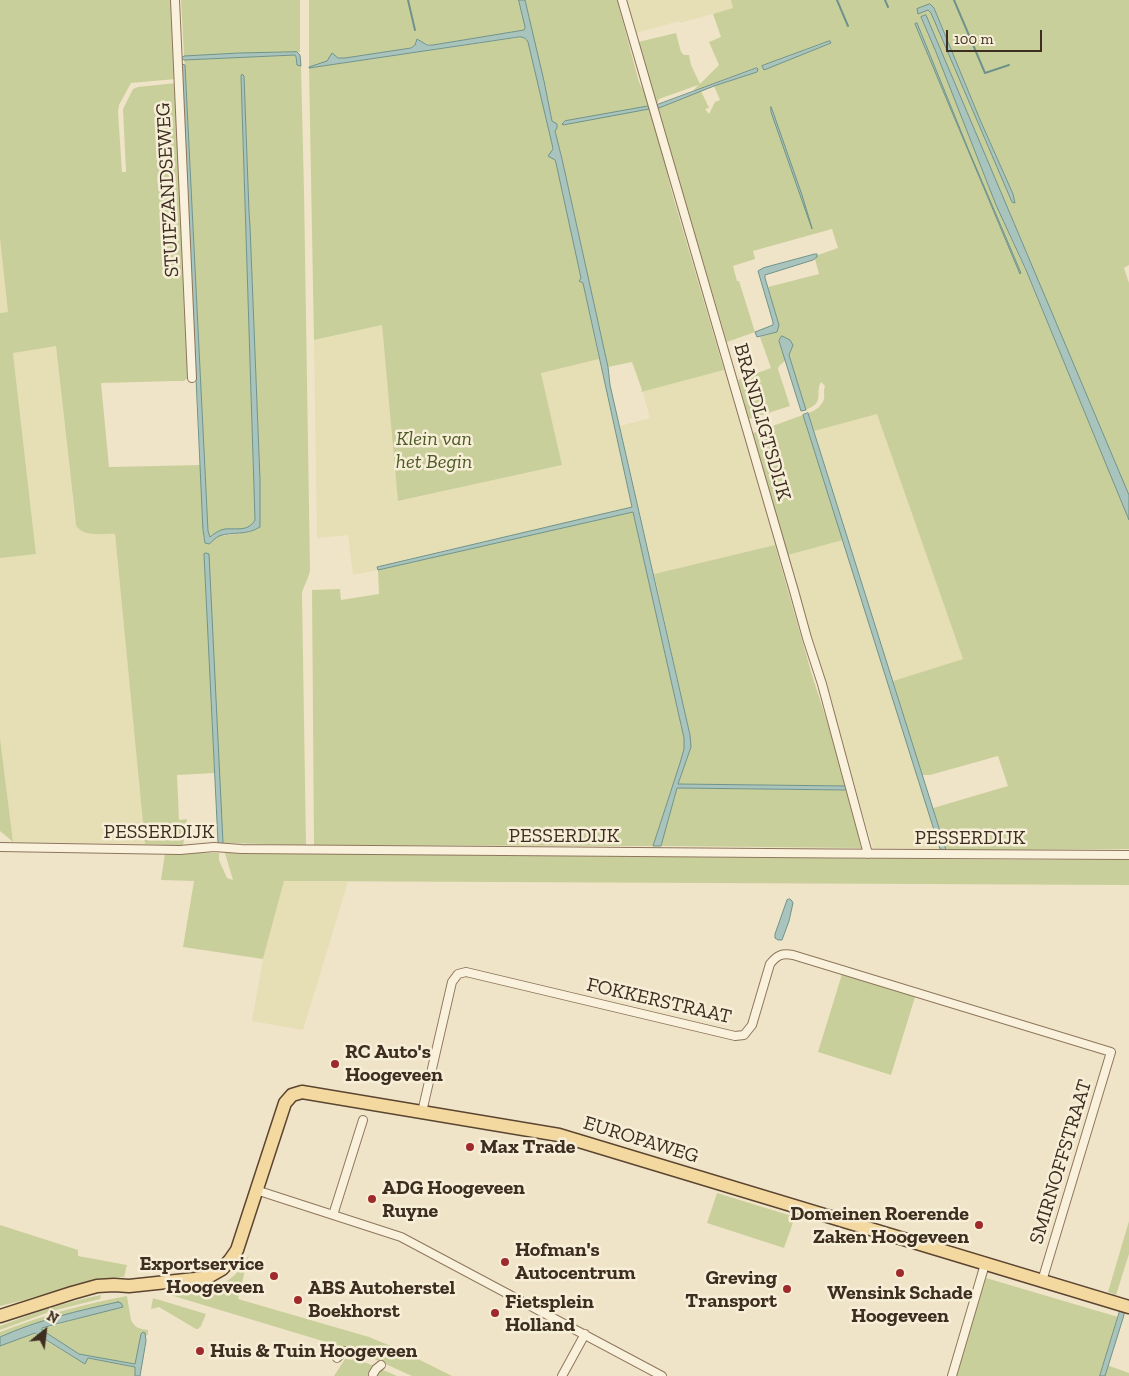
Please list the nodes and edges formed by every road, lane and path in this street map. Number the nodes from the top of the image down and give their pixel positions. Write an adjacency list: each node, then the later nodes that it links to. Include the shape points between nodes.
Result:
1 (175, 0): 3 (street, STUIFZANDSEWEG)
2 (622, 0): 5 (street, BRANDLIGTSDIJK, via 822,684)
3 (192, 378)
4 (0, 847): 5 (street, PESSERDIJK)
5 (868, 854): 6 (street, PESSERDIJK)
6 (1129, 856)
7 (1111, 1052): 8 (street, FOKKERSTRAAT, via 793,955 776,956 770,964 752,1025 744,1035 735,1036 466,972 458,974 452,982); 13 (street, SMIRNOFFSTRAAT)
8 (422, 1112): 10 (main road, EUROPAWEG, via 306,1092 294,1094 284,1104); 12 (main road, EUROPAWEG, via 559,1135)
9 (363, 1120): 11 (street)
10 (256, 1190): 11 (street); 14 (main road, EUROPAWEG, via 237,1250 222,1269 195,1280)
11 (333, 1215): 18 (street, via 412,1243)
12 (985, 1264): 13 (main road, EUROPAWEG); 25 (street)
13 (1042, 1281): 15 (main road, EUROPAWEG)
14 (129, 1286): 16 (main road, EUROPAWEG, via 97,1286); 17 (main road, EUROPAWEG, via 54,1305)
15 (1129, 1307)
16 (0, 1316)
17 (0, 1324)
18 (585, 1334): 23 (street); 24 (street)
19 (344, 1351): 20 (street)
20 (337, 1358)
21 (381, 1365): 22 (street)
22 (373, 1374)
23 (562, 1376)
24 (662, 1376)
25 (952, 1376)

